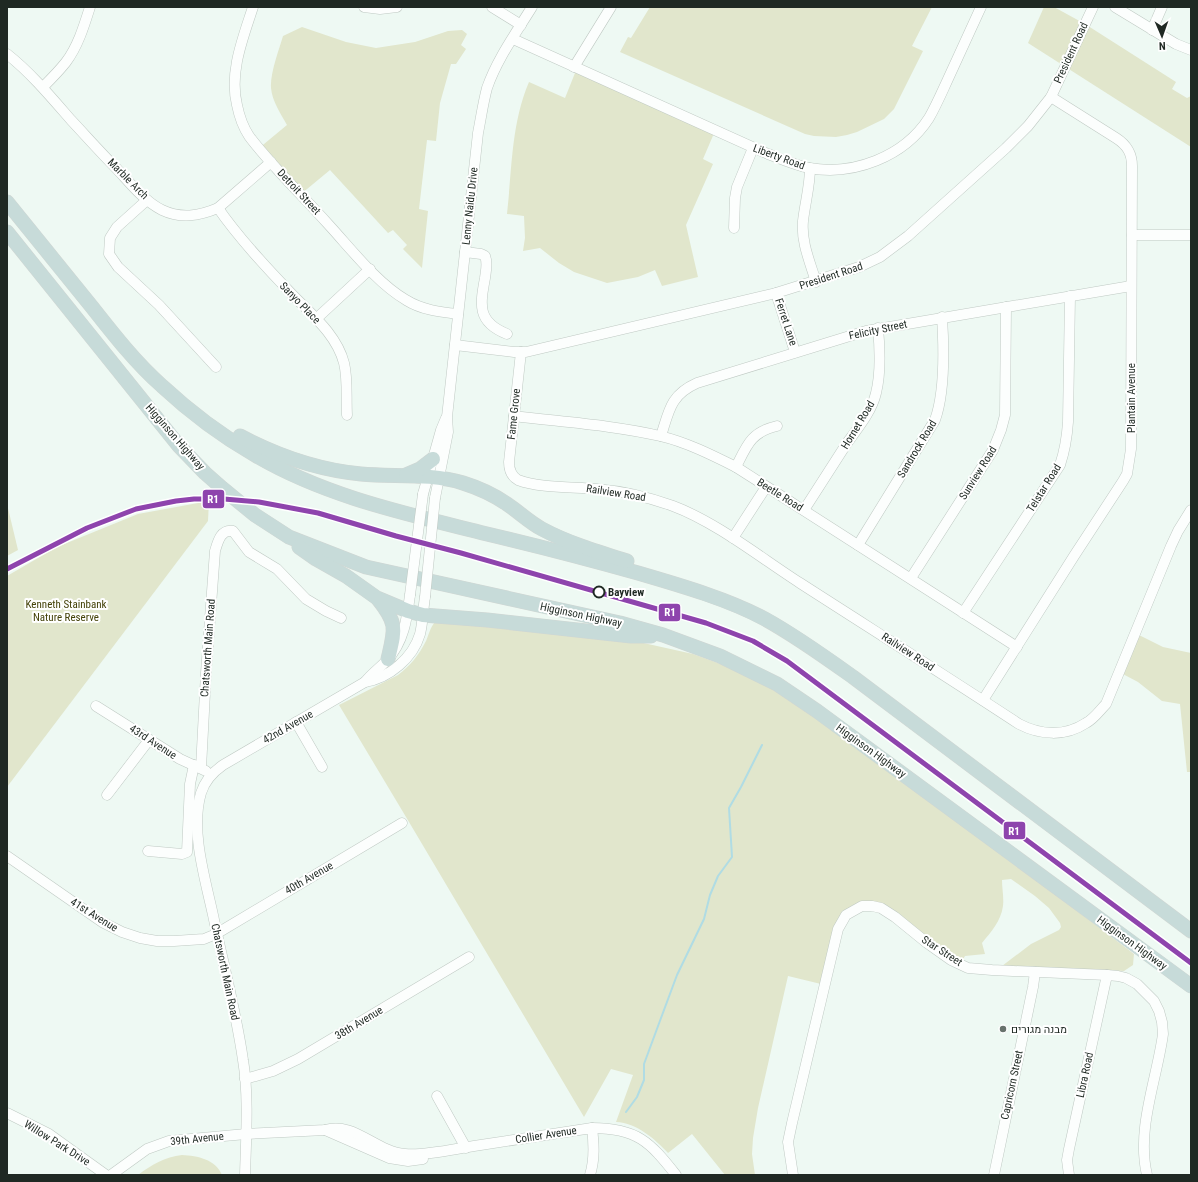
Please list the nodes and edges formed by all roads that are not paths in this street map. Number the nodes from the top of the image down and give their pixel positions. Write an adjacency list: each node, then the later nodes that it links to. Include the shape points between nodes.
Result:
1 (90, 7): 18 (street, via 73,51)
2 (364, 7): 3 (street)
3 (397, 7)
4 (492, 7): 12 (street)
5 (532, 7): 12 (street, Lenny Naidu Drive)
6 (611, 7): 17 (street)
7 (981, 7): 22 (street, Liberty Road, via 935,107 912,137 884,157 865,165 841,170)
8 (1092, 7): 19 (street, President Road)
9 (1115, 7): 13 (street)
10 (1162, 7): 13 (street)
11 (250, 8): 21 (street, Detroit Street, via 235,68 235,96 248,135)
12 (521, 25): 14 (street, Lenny Naidu Drive)
13 (1152, 30): 15 (street)
14 (512, 39): 17 (street, Liberty Road); 30 (street, Lenny Naidu Drive, via 492,76 482,109)
15 (1191, 50)
16 (7, 54): 18 (street, Marble Arch)
17 (574, 67): 20 (street, Liberty Road)
18 (43, 87): 23 (street, Marble Arch)
19 (1051, 97): 28 (street, Plantain Avenue, via 1126,146 1132,161); 32 (street, President Road, via 1006,148 896,246 871,262)
20 (753, 148): 22 (street, Liberty Road); 26 (street, via 737,187)
21 (270, 162): 25 (street, Marble Arch); 31 (street, Detroit Street)
22 (810, 168): 32 (street, via 803,222 805,248)
23 (147, 200): 25 (street, Marble Arch, via 163,210 179,215 196,215); 45 (street, via 117,227 110,238 109,254 118,267 159,305)
24 (7, 202): 46 (highway, via 131,355)
25 (218, 208): 39 (street, Sanyo Place, via 263,264)
26 (734, 228)
27 (7, 232): 60 (highway, Higginson Highway, via 180,446 222,488 255,515)
28 (1132, 235): 29 (street); 33 (street, Plantain Avenue)
29 (1191, 235)
30 (465, 252): 37 (street, Lenny Naidu Drive); 41 (street, via 485,256 487,268 482,308 487,322)
31 (370, 269): 37 (street, Detroit Street, via 407,301 431,310); 39 (street)
32 (816, 282): 34 (street, President Road)
33 (1131, 286): 35 (street, Felicity Street); 71 (street, Plantain Avenue, via 1130,449 1127,474)
34 (776, 293): 43 (street, President Road); 44 (street, Ferret Lane)
35 (1070, 296): 36 (street, Felicity Street); 67 (street, Telstar Road, via 1067,440 1060,465)
36 (1006, 307): 38 (street, Felicity Street); 63 (street, Sunview Road, via 1006,397 1001,430 993,450)
37 (458, 314): 42 (street, Lenny Naidu Drive)
38 (942, 317): 40 (street, Felicity Street); 62 (street, Sandrock Road, via 942,383 935,420)
39 (316, 319): 47 (street, Sanyo Place, via 330,335 344,363)
40 (878, 328): 44 (street, Felicity Street); 58 (street, Hornet Road, via 878,378 873,402)
41 (507, 334)
42 (455, 346): 43 (street, President Road); 49 (street, Lenny Naidu Drive)
43 (521, 352): 48 (street, Fame Grove)
44 (796, 352): 51 (street, Felicity Street, via 687,388 671,405)
45 (216, 367)
46 (193, 412): 55 (highway, via 254,444 316,467); 64 (highway, via 255,455 327,490)
47 (347, 415)
48 (514, 416): 51 (street, Beetle Road, via 605,426); 54 (street, Fame Grove, via 509,462)
49 (447, 417): 52 (street, Lenny Naidu Drive); 56 (street, Lenny Naidu Drive, via 448,432)
50 (777, 426): 53 (street, via 766,429 752,439)
51 (661, 436): 53 (street, Beetle Road, via 711,454)
52 (432, 459): 55 (highway, via 420,469); 56 (street, Lenny Naidu Drive)
53 (736, 467): 57 (street, Beetle Road)
54 (512, 475): 61 (street, Railview Road, via 527,483 597,489 655,500 685,511)
55 (404, 476): 56 (highway)
56 (433, 478): 64 (highway, via 463,483 487,492 542,529 654,570); 66 (street, Lenny Naidu Drive, bridge, via 423,494); 68 (street, Lenny Naidu Drive, bridge, via 435,498)
57 (766, 487): 58 (street, Beetle Road); 61 (street)
58 (804, 510): 62 (street, Beetle Road)
59 (1191, 510): 74 (street, Railview Road, via 1171,546 1106,704 1087,723 1063,732 1043,732 1019,724)
60 (289, 537): 65 (highway, via 301,549); 70 (highway, Higginson Highway, via 366,567 620,623)
61 (733, 538): 74 (street, Railview Road)
62 (858, 545): 63 (street, Beetle Road)
63 (911, 578): 67 (street, Beetle Road)
64 (671, 583): 85 (highway, via 764,618 811,646)
65 (377, 598): 66 (highway); 72 (highway, via 392,622 393,637)
66 (408, 611): 68 (highway); 72 (street, via 402,636)
67 (963, 613): 71 (street, Beetle Road)
68 (423, 615): 70 (highway, via 631,636); 73 (street, via 419,636 411,652 397,667)
69 (341, 618): 78 (street, Chatsworth Main Road, via 306,599 277,569 249,552 233,531 225,532 220,537 215,551)
70 (663, 635): 90 (highway, Higginson Highway, via 720,656 782,688 817,711)
71 (1017, 647): 74 (street, Plantain Avenue)
72 (388, 659): 73 (street)
73 (378, 674): 76 (street, 42nd Avenue)
74 (983, 700)
75 (96, 706): 77 (street, 43rd Avenue)
76 (296, 722): 79 (street); 80 (street, 42nd Avenue)
77 (149, 740): 78 (street, 43rd Avenue); 81 (street)
78 (198, 767): 80 (street, 43rd Avenue); 83 (street, Chatsworth Main Road, via 190,784 187,852 182,854)
79 (322, 767)
80 (212, 774): 86 (street, Chatsworth Main Road, via 201,793 198,834)
81 (107, 796)
82 (402, 823): 86 (street, 40th Avenue)
83 (148, 851)
84 (7, 856): 86 (street, 41st Avenue, via 102,922 122,932 140,938 174,942 204,939)
85 (1191, 931)
86 (216, 934): 91 (street, Chatsworth Main Road, via 240,1040)
87 (469, 957): 91 (street, 38th Avenue, via 298,1059 268,1073)
88 (1035, 972): 89 (street, Star Street); 102 (street, Star Street, via 973,969 962,966 926,943 880,908 862,906 846,915 838,929 788,1142); 103 (street, Capricorn Street)
89 (1107, 975): 104 (street, Libra Road, via 1067,1160); 105 (street, Star Street, via 1118,976 1137,984 1160,1011 1163,1034 1145,1136)
90 (1191, 986)
91 (246, 1079): 95 (street, Chatsworth Main Road)
92 (437, 1096): 96 (street)
93 (7, 1113): 97 (street, Willow Park Drive, via 49,1134)
94 (592, 1128): 96 (street, Collier Avenue); 100 (street, Collier Avenue, via 594,1164); 101 (street, via 617,1129 645,1140)
95 (246, 1134): 96 (street, Collier Avenue, via 325,1130 389,1158 428,1158); 98 (street, 39th Avenue, via 160,1143 147,1149); 99 (street, Chatsworth Main Road)
96 (466, 1148)
97 (106, 1175)
98 (111, 1175)
99 (246, 1175)
100 (590, 1175)
101 (676, 1175)
102 (793, 1175)
103 (994, 1175)
104 (1068, 1175)
105 (1147, 1175)

